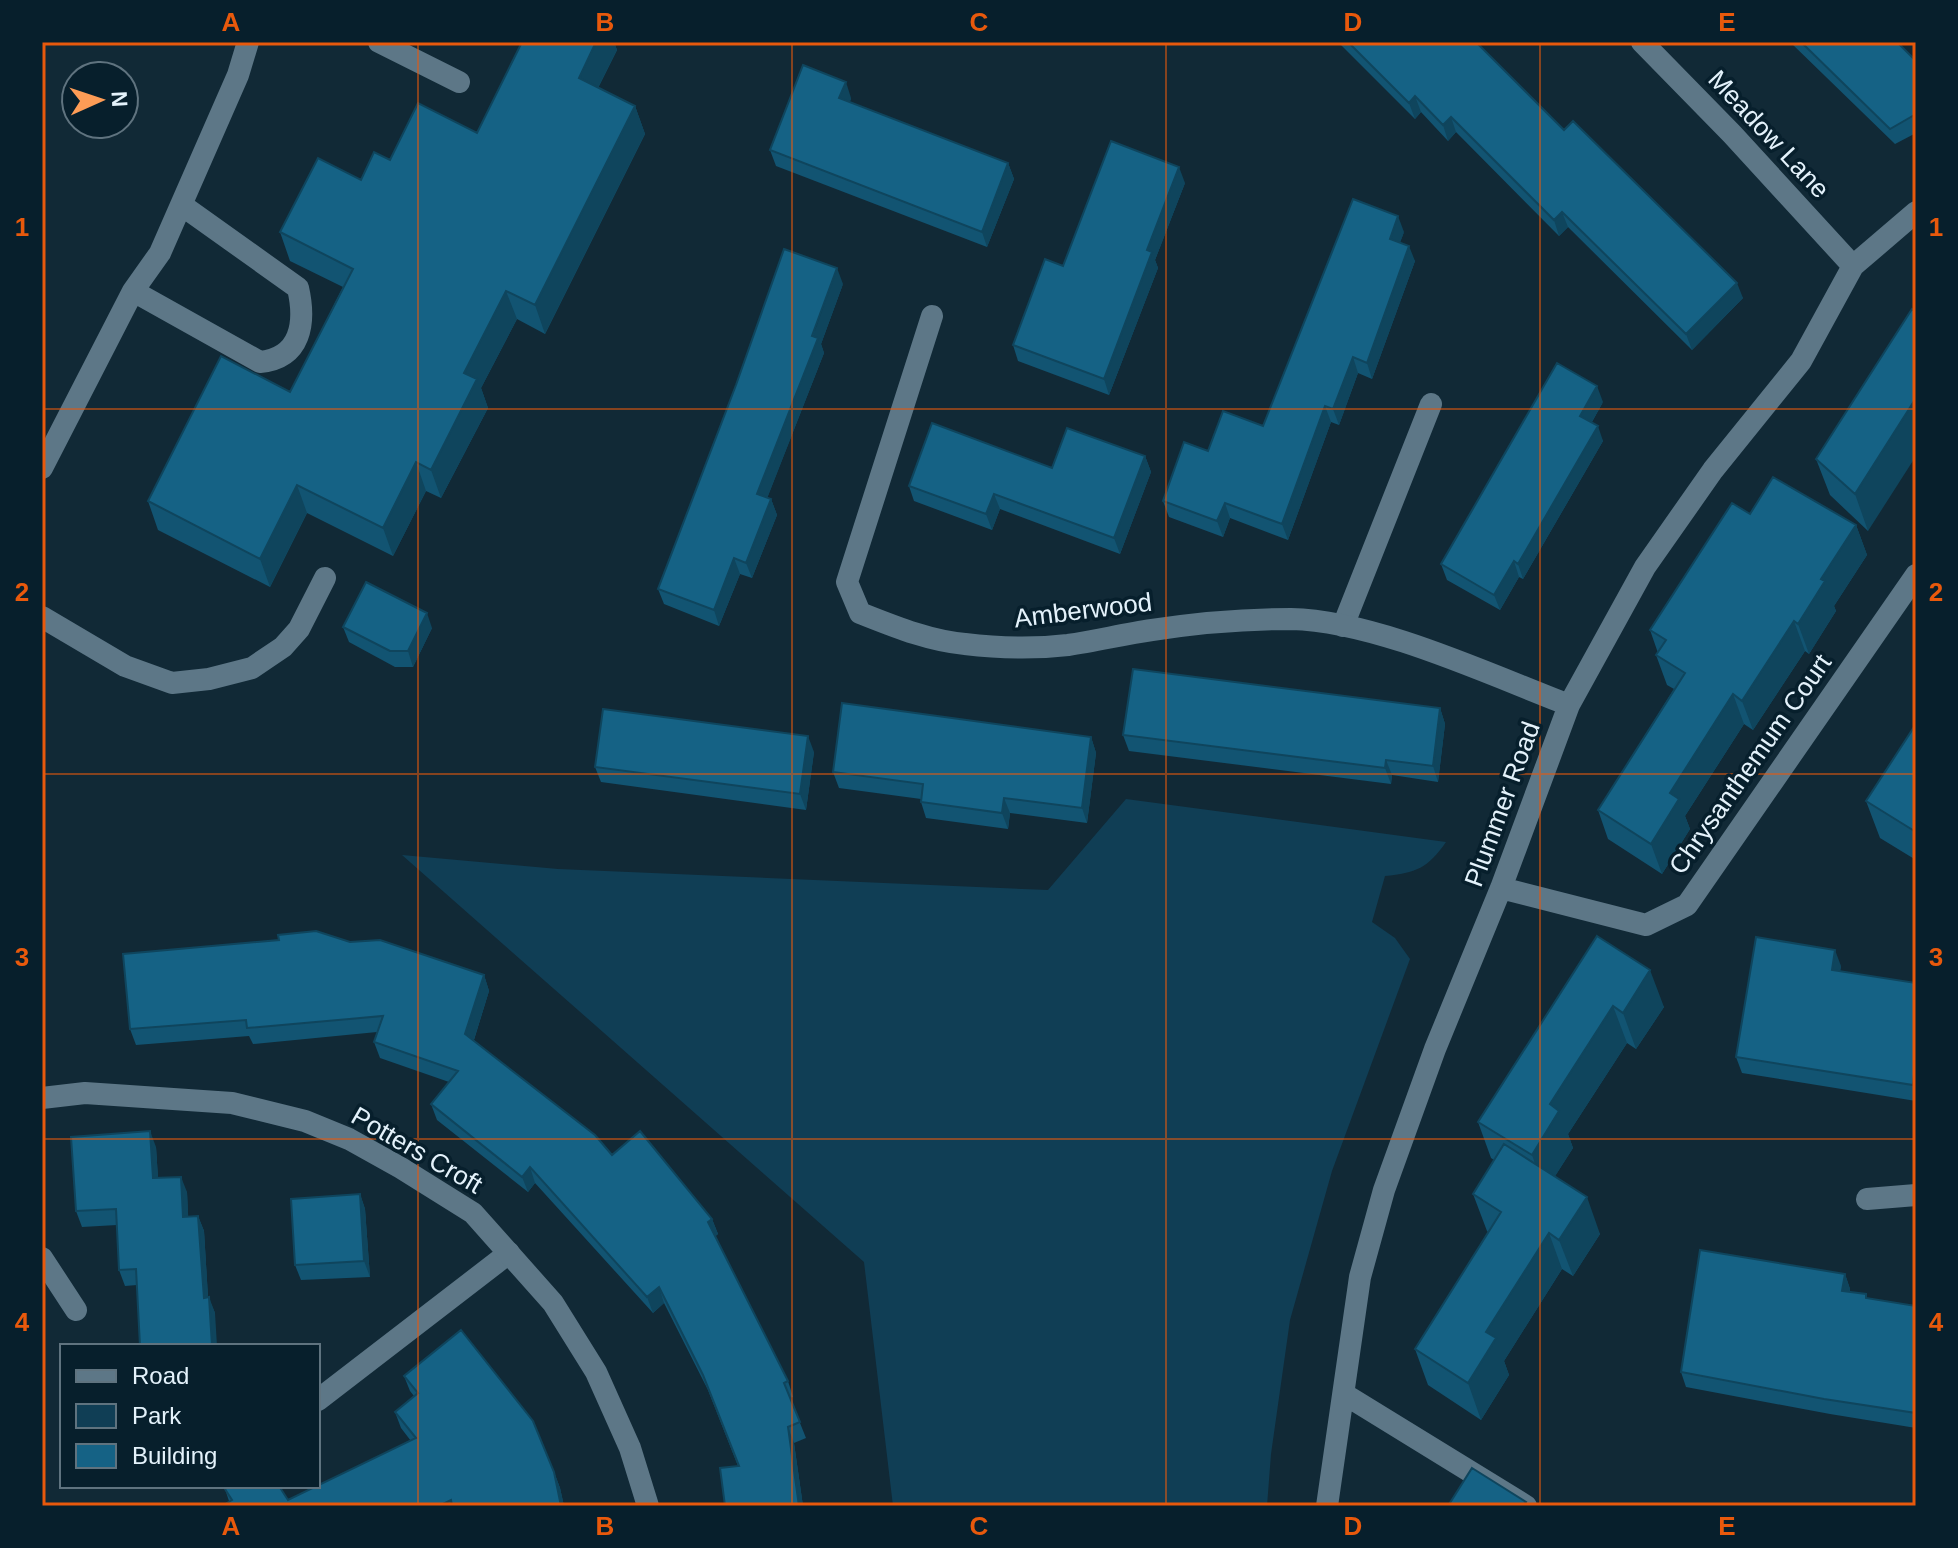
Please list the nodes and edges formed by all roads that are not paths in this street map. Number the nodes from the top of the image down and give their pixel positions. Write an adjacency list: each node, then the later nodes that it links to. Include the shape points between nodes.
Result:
1 (248, 42): 5 (street)
2 (379, 42): 4 (street)
3 (1642, 42): 7 (street, Meadow Lane)
4 (459, 82)
5 (183, 206): 8 (street, via 160,253); 8 (street, via 298,288 303,310 297,343 276,361 260,362)
6 (1916, 212): 7 (street, Plummer Road)
7 (1853, 266): 16 (street, Plummer Road, via 1801,361 1713,470 1645,567)
8 (133, 291): 11 (street)
9 (932, 316): 15 (street, Amberwood, via 847,582 860,613 961,644 1014,648 1234,621 1294,619)
10 (1431, 404): 15 (street)
11 (42, 468)
12 (1916, 575): 17 (street, Chrysanthemum Court, via 1687,905 1646,925)
13 (325, 578): 14 (street, via 299,629 283,647 252,668 209,679 172,683 125,666)
14 (42, 617)
15 (1343, 626): 16 (street, Amberwood, via 1433,653)
16 (1569, 705): 17 (street, Plummer Road)
17 (1501, 888): 24 (street, Plummer Road, via 1384,1190 1360,1277)
18 (42, 1098): 21 (street, Potters Croft, via 85,1093 232,1103 305,1121 375,1154 473,1213)
19 (1916, 1195): 20 (street)
20 (1867, 1199)
21 (509, 1253): 25 (street); 26 (street, Potters Croft, via 553,1303 596,1372 630,1448)
22 (42, 1258): 23 (street)
23 (76, 1310)
24 (1344, 1394): 27 (street, Plummer Road); 28 (street)
25 (320, 1398)
26 (648, 1506)
27 (1327, 1506)
28 (1526, 1506)

